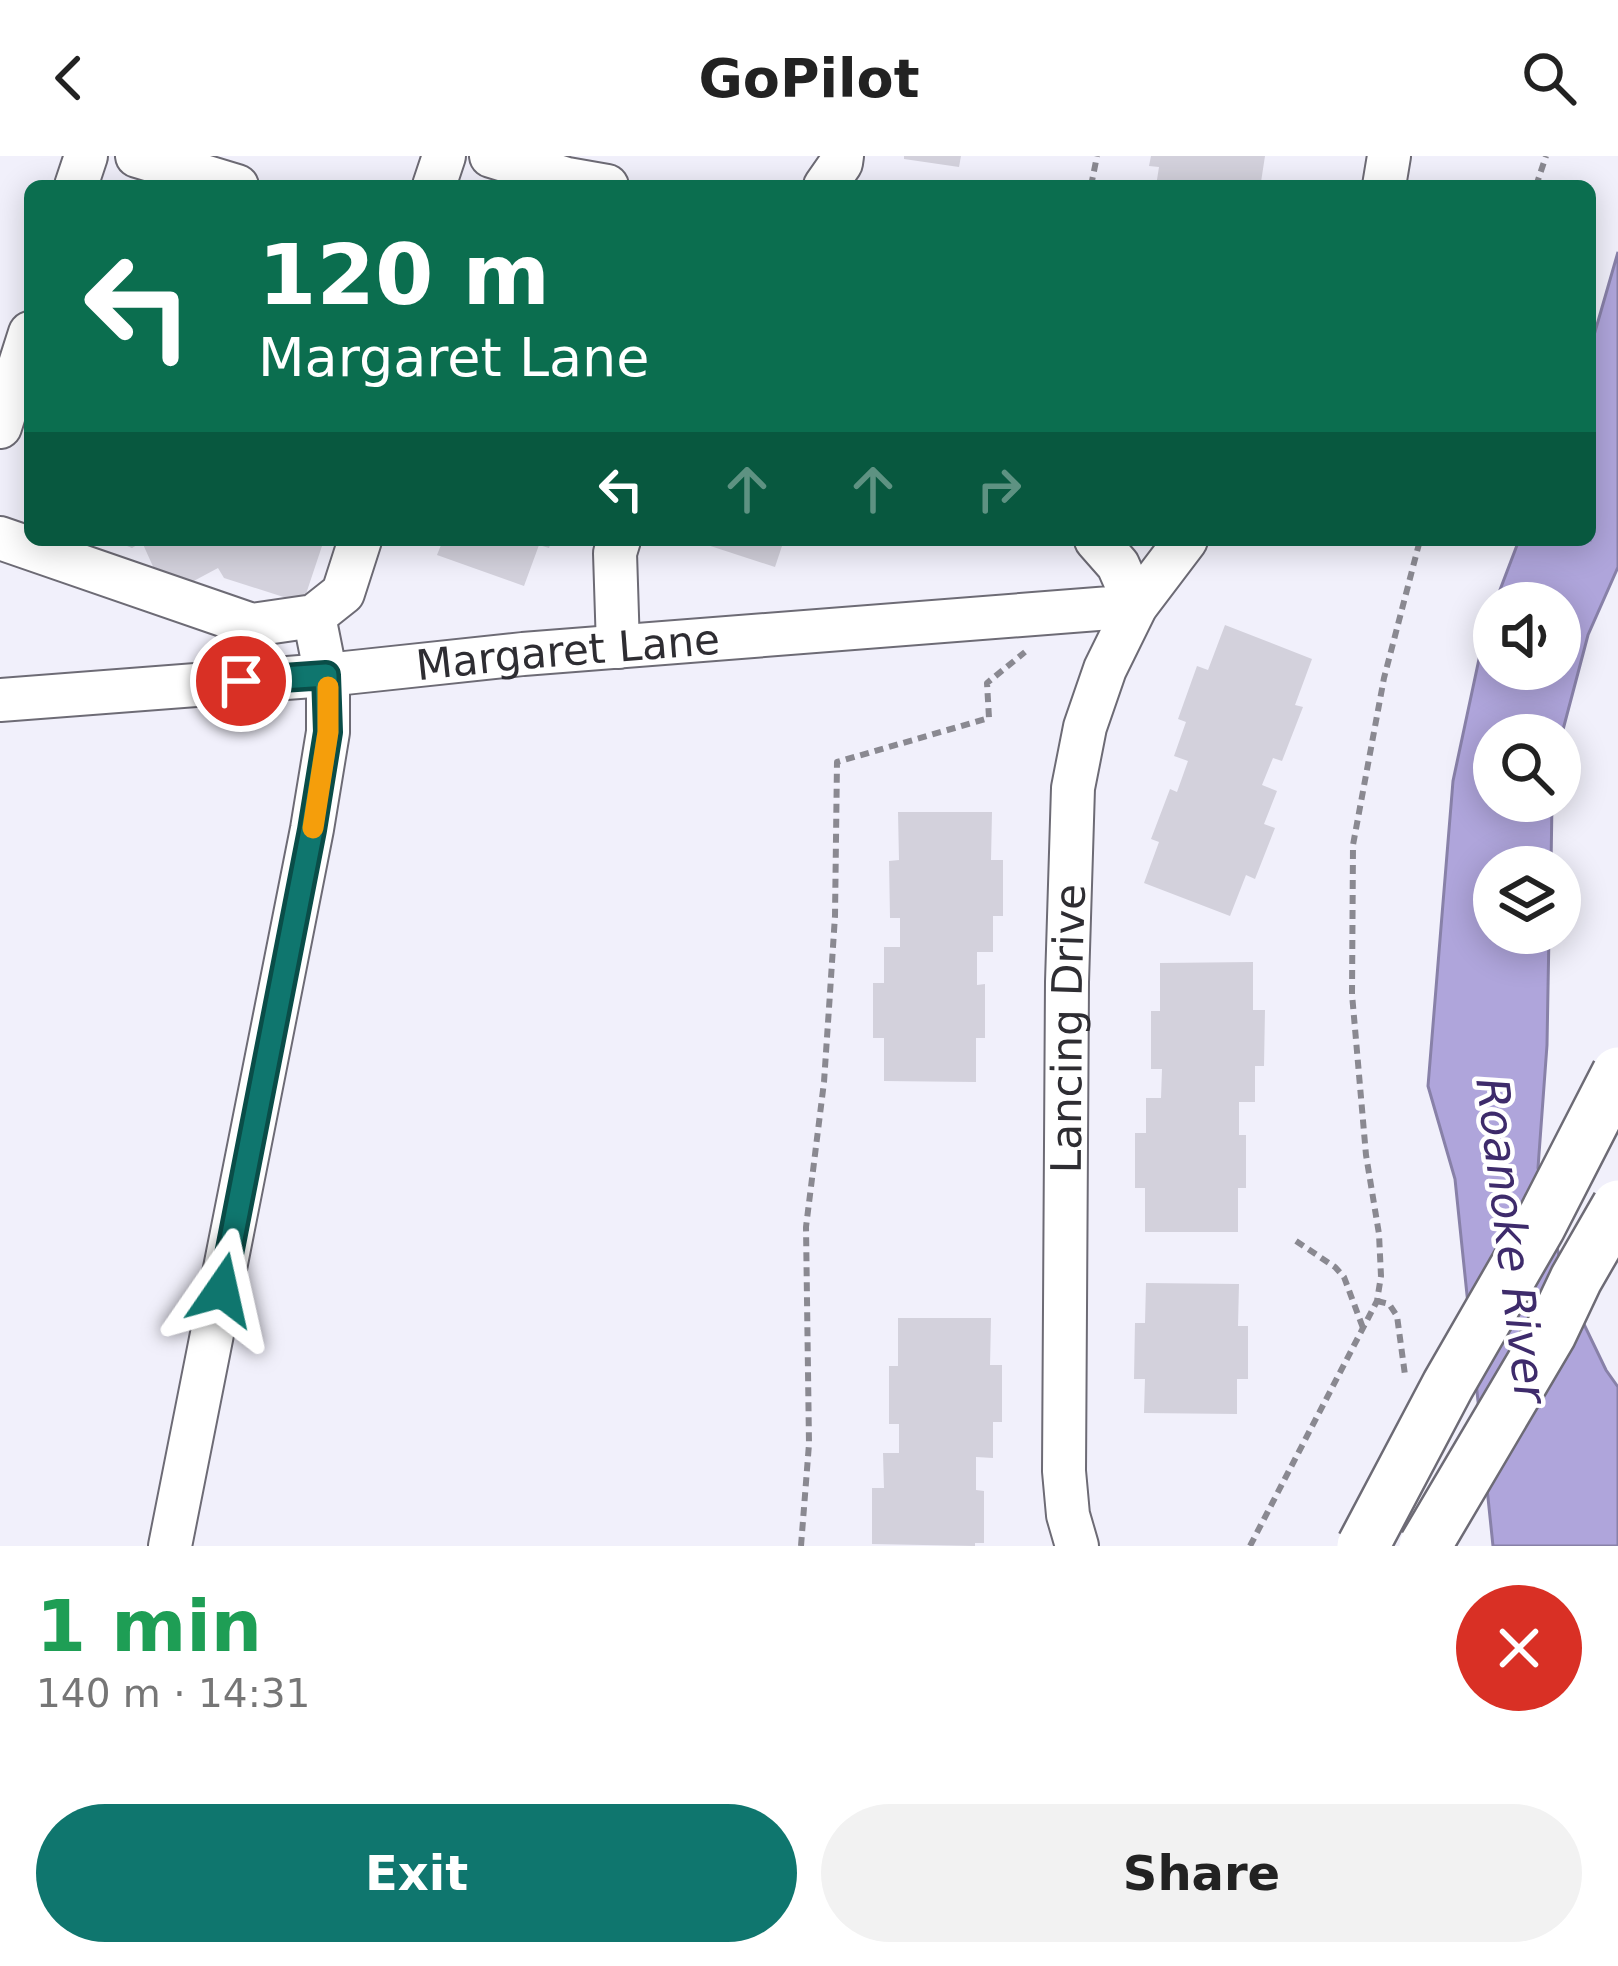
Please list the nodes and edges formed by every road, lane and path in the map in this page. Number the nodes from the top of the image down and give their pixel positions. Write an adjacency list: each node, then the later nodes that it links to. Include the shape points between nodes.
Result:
1 (137, 156): 3 (street)
2 (491, 156): 4 (street)
3 (217, 180)
4 (577, 180)
5 (24, 351): 6 (street)
6 (0, 428)
7 (0, 538): 15 (street, via 252,625)
8 (358, 546): 15 (street, via 343,593)
9 (618, 546): 16 (street)
10 (1101, 546): 13 (street)
11 (1181, 546): 13 (street, Lancing Drive)
12 (1418, 546): 22 (path, via 1353,845 1352,994 1382,1276)
13 (1136, 606): 14 (street, Margaret Lane); 25 (street, Lancing Drive, via 1105,669 1073,788 1064,1471)
14 (1031, 614): 16 (street, Margaret Lane); 24 (path, via 1032,647 987,683 988,718 837,762 830,993 806,1227 809,1444)
15 (314, 616): 17 (street)
16 (618, 647): 17 (street, Margaret Lane)
17 (326, 675): 18 (street, Margaret Lane); 23 (street, via 328,732 312,830)
18 (0, 700)
19 (1618, 1073): 27 (main road, bridge)
20 (1618, 1206): 28 (main road, bridge)
21 (1296, 1241): 22 (path, via 1344,1277)
22 (1363, 1328): 26 (path)
23 (170, 1546)
24 (801, 1546)
25 (1077, 1546)
26 (1250, 1546)
27 (1363, 1546)
28 (1425, 1546)

